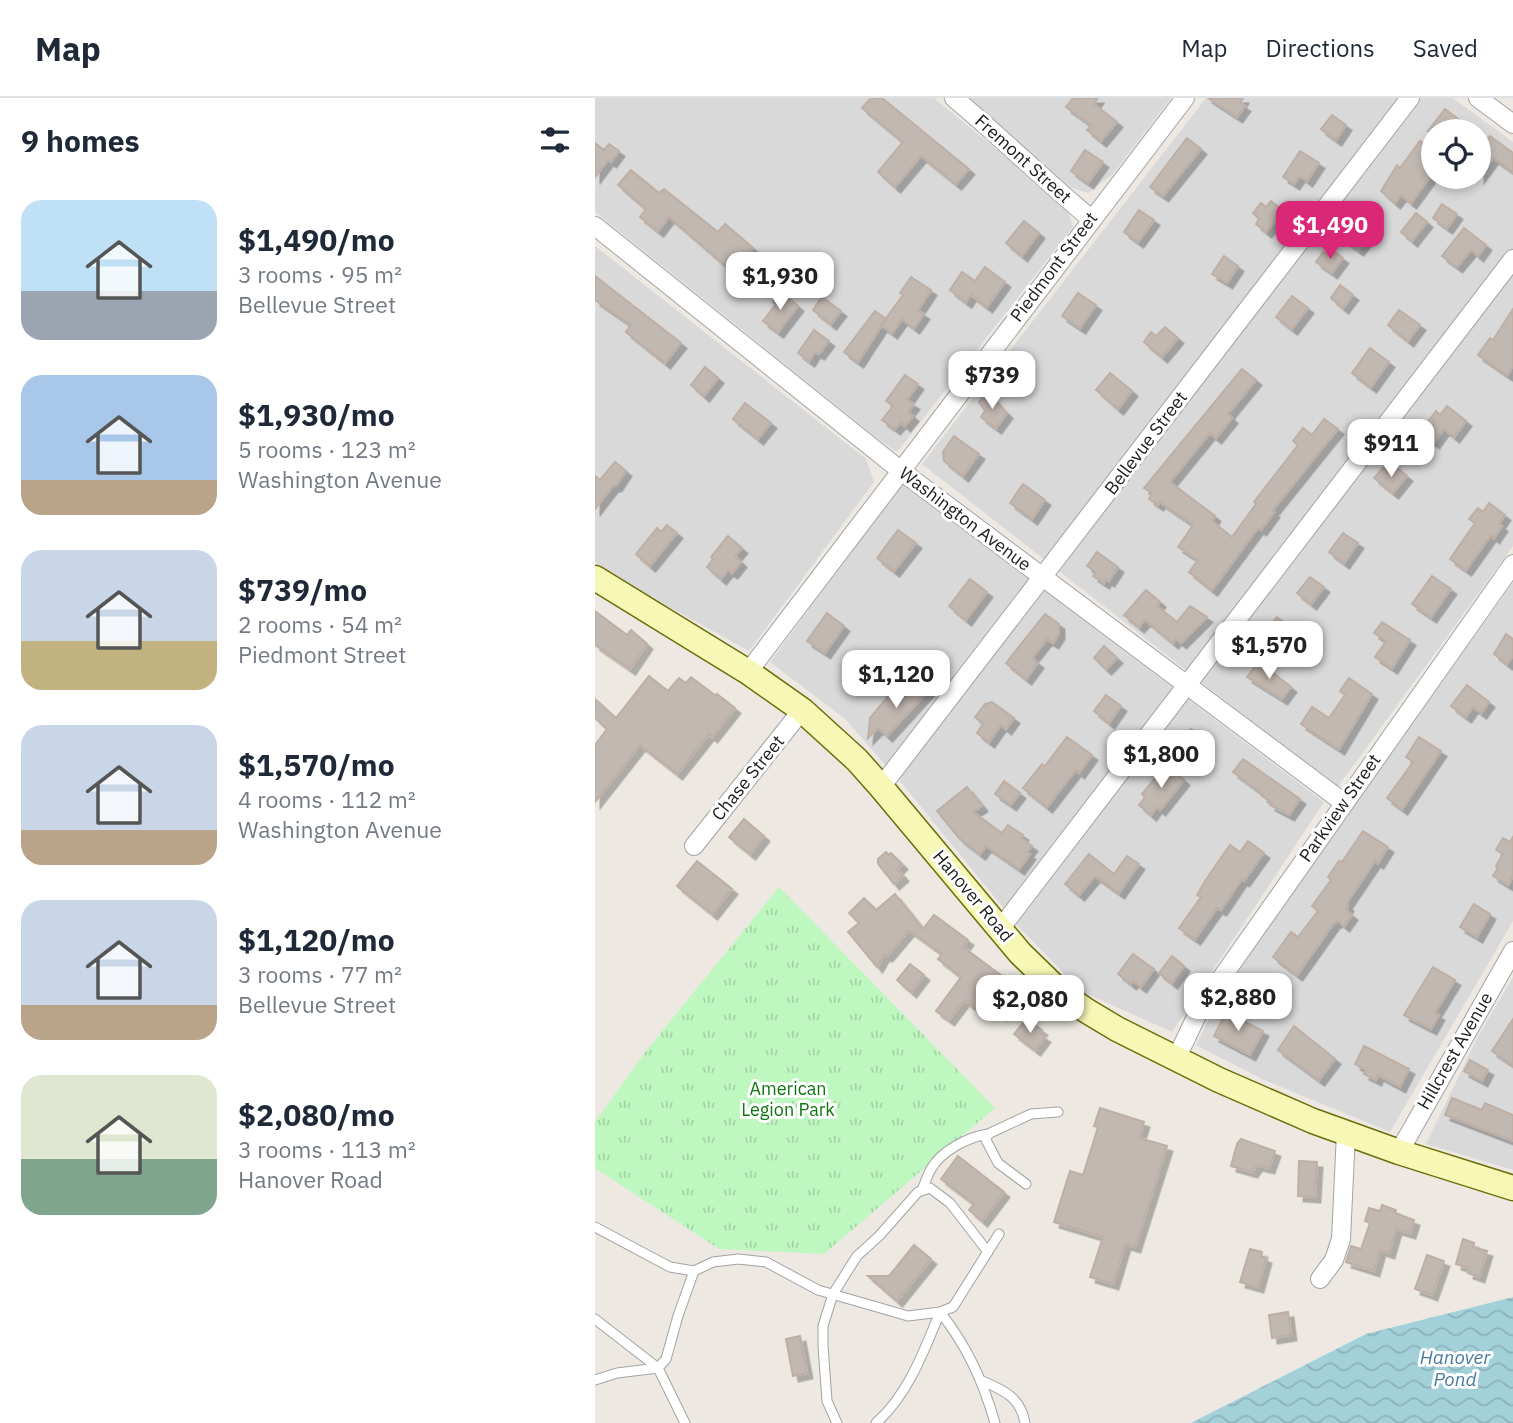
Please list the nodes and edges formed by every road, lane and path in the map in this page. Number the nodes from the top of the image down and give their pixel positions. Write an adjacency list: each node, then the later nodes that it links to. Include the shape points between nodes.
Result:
1 (954, 98): 6 (street, Fremont Street)
2 (1185, 98): 6 (street, Piedmont Street)
3 (1410, 98): 12 (street, Bellevue Street)
4 (1478, 98): 5 (street)
5 (1513, 124)
6 (1091, 219): 9 (street, Piedmont Street)
7 (595, 226): 9 (street, Washington Avenue)
8 (1513, 258): 14 (street)
9 (900, 470): 12 (street, Washington Avenue); 13 (street, Piedmont Street)
10 (1513, 564): 17 (street, Parkview Street)
11 (595, 578): 13 (main road, Hanover Road)
12 (1042, 578): 14 (street, Washington Avenue); 16 (street, Bellevue Street)
13 (748, 672): 15 (main road, Hanover Road)
14 (1188, 685): 17 (street, Washington Avenue); 19 (street)
15 (803, 710): 16 (main road, Hanover Road); 18 (street, Chase Street)
16 (881, 787): 19 (main road, Hanover Road)
17 (1343, 802): 21 (street, Parkview Street, via 1213,989)
18 (694, 846)
19 (1000, 929): 21 (main road, Hanover Road, via 1062,993 1117,1029)
20 (1513, 951): 25 (street, Hillcrest Avenue)
21 (1177, 1059): 23 (main road, Hanover Road)
22 (1058, 1112): 24 (lane, via 1031,1114)
23 (1346, 1133): 25 (main road, Hanover Road); 33 (street, via 1341,1239 1334,1260)
24 (988, 1135): 26 (lane, via 986,1140 998,1163); 28 (lane, via 973,1136 939,1160)
25 (1398, 1152): 27 (main road, Hanover Road)
26 (1026, 1184)
27 (1513, 1188)
28 (922, 1190): 31 (lane, via 930,1188 950,1203); 34 (lane, via 857,1256)
29 (595, 1227): 32 (lane, via 670,1267)
30 (999, 1234): 31 (lane)
31 (988, 1252): 35 (lane, via 953,1307)
32 (694, 1271): 34 (lane, via 713,1262 766,1262); 37 (lane, via 666,1359)
33 (1320, 1279)
34 (833, 1294): 35 (lane, via 908,1316); 41 (lane, via 823,1326 823,1346 827,1401)
35 (940, 1312): 39 (lane, via 970,1354); 42 (lane, via 902,1392)
36 (595, 1319): 37 (lane)
37 (657, 1368): 38 (lane); 40 (lane)
38 (595, 1380)
39 (982, 1381): 43 (lane); 44 (lane, via 1010,1395 1022,1408)
40 (685, 1423)
41 (837, 1423)
42 (876, 1423)
43 (995, 1423)
44 (1025, 1423)

